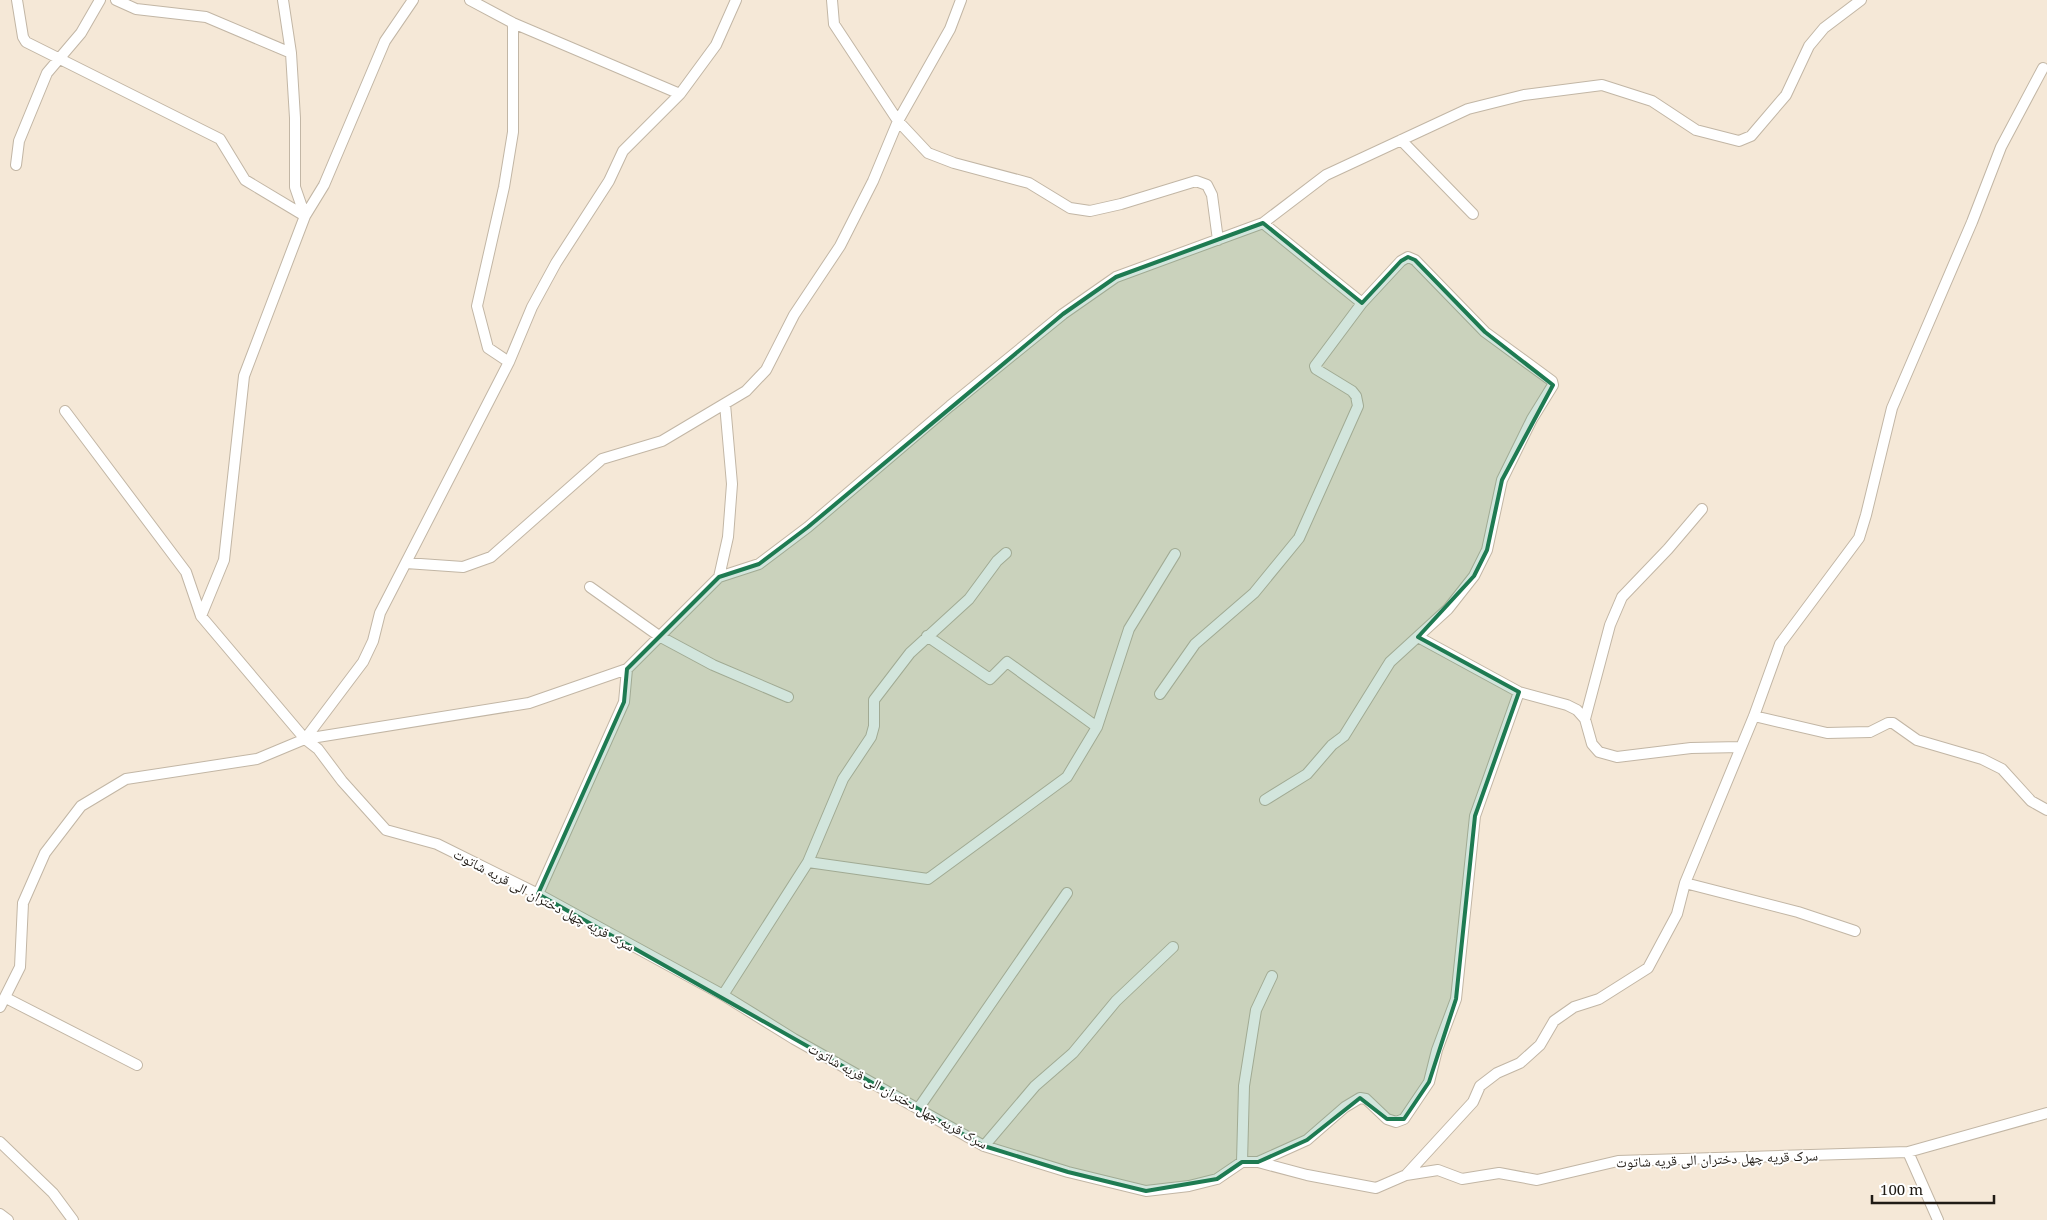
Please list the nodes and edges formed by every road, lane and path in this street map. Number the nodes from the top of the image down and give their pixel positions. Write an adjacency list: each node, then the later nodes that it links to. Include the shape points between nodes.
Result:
1 (17, 0): 13 (street, via 26,42)
2 (100, 0): 13 (street, via 81,32)
3 (116, 0): 12 (street, via 136,9 206,16)
4 (284, 0): 12 (street)
5 (413, 0): 20 (street, via 385,41 324,185)
6 (470, 0): 11 (street)
7 (736, 0): 15 (street, via 716,45)
8 (832, 0): 16 (street, via 834,24)
9 (961, 0): 16 (street, via 950,30)
10 (1860, 0): 17 (street, via 1824,28 1809,46 1786,95 1751,136 1739,141 1696,130 1652,102 1602,85 1524,95 1468,109)
11 (513, 23): 15 (street); 24 (street, via 513,132 477,306 488,348)
12 (291, 53): 20 (street, via 295,187)
13 (59, 57): 18 (street, via 47,73 19,141); 20 (street, via 220,139 244,180)
14 (2042, 68): 41 (street, via 2001,147 1892,408 1859,538 1780,644)
15 (680, 94): 24 (street, via 624,151 532,307)
16 (898, 121): 22 (street, via 928,153 1029,182 1070,208 1090,211 1196,181 1207,185 1212,194); 25 (street, via 873,181 840,246 794,315 766,370 746,391)
17 (1401, 140): 19 (street); 21 (street, via 1326,175)
18 (16, 165)
19 (1473, 214)
20 (305, 216): 33 (street, via 244,376 224,560)
21 (1263, 223): 22 (street); 23 (street)
22 (1218, 240): 31 (street, via 1116,277 1063,314 808,527 759,564)
23 (1362, 303): 36 (street, via 1401,261 1408,257 1416,260 1485,332 1552,381 1553,385 1502,480 1487,550 1474,576 1448,610); 39 (street, via 1315,366 1352,391 1358,406 1299,538 1254,593 1195,644)
24 (509, 362): 30 (street)
25 (725, 404): 30 (street, via 662,441 602,459 491,557 463,567); 31 (street, via 732,484 728,537)
26 (65, 411): 33 (street, via 186,572)
27 (1702, 509): 42 (street, via 1622,597 1610,625)
28 (1006, 553): 35 (street, via 969,599)
29 (1175, 554): 43 (street, via 1129,629)
30 (406, 564): 44 (street, via 380,613 373,641 363,662)
31 (719, 577): 34 (street)
32 (590, 588): 34 (street)
33 (201, 616): 44 (street, سرک قریه چهل دختران الی قریه شاتوت)
34 (659, 636): 37 (street); 40 (street)
35 (927, 636): 43 (street, via 990,679 1007,662); 48 (street, via 874,700 874,726 870,737 842,779)
36 (1418, 637): 38 (street); 46 (street, via 1390,662 1344,736 1307,774)
37 (627, 669): 44 (street, via 528,703); 51 (street, via 624,702)
38 (1519, 692): 42 (street, via 1567,705 1578,710); 64 (street, via 1474,816 1456,999 1429,1082 1404,1119 1396,1122 1387,1118 1366,1099 1360,1098 1344,1107 1307,1140)
39 (1160, 694)
40 (788, 697)
41 (1754, 716): 45 (street); 47 (street, via 1827,733 1870,732 1893,723 1917,740 1982,759 2002,769 2031,801)
42 (1585, 719): 45 (street, via 1599,752 1617,757 1691,748)
43 (1097, 726): 48 (street, via 1068,777 928,879)
44 (305, 739): 51 (street, سرک قریه چهل دختران الی قریه شاتوت, via 318,749 386,830 437,844); 56 (street, via 257,759 126,779 81,806 45,853 23,902 20,967)
45 (1741, 747): 49 (street)
46 (1265, 800)
47 (2047, 810)
48 (808, 862): 55 (street)
49 (1685, 883): 52 (street, via 1798,912); 65 (street, via 1677,914 1648,968 1599,999 1574,1007 1554,1021 1540,1045 1520,1062 1498,1072 1480,1086 1473,1102)
50 (1067, 893): 58 (street)
51 (538, 894): 55 (street, سرک قریه چهل دختران الی قریه شاتوت)
52 (1855, 931)
53 (1173, 947): 61 (street, via 1116,1001 1073,1053 1035,1086)
54 (1272, 976): 63 (street, via 1256,1010 1244,1086)
55 (722, 995): 58 (street, سرک قریه چهل دختران الی قریه شاتوت)
56 (3, 1003): 57 (street)
57 (137, 1065)
58 (918, 1109): 61 (street, سرک قریه چهل دختران الی قریه شاتوت)
59 (2045, 1111): 62 (street, سرک قریه چهل دختران الی قریه شاتوت)
60 (0, 1142): 68 (street, via 53,1193)
61 (984, 1146): 63 (street, سرک قریه چهل دختران الی قریه شاتوت, via 1068,1172 1146,1191 1217,1179)
62 (1908, 1152): 65 (street, سرک قریه چهل دختران الی قریه شاتوت, via 1618,1161 1537,1180 1499,1173 1462,1179 1438,1170); 69 (street)
63 (1242, 1162): 64 (street, سرک قریه چهل دختران الی قریه شاتوت)
64 (1258, 1162): 65 (street, سرک قریه چهل دختران الی قریه شاتوت, via 1376,1188)
65 (1406, 1175)
66 (0, 1214): 67 (street)
67 (8, 1220)
68 (73, 1220)
69 (1938, 1220)

